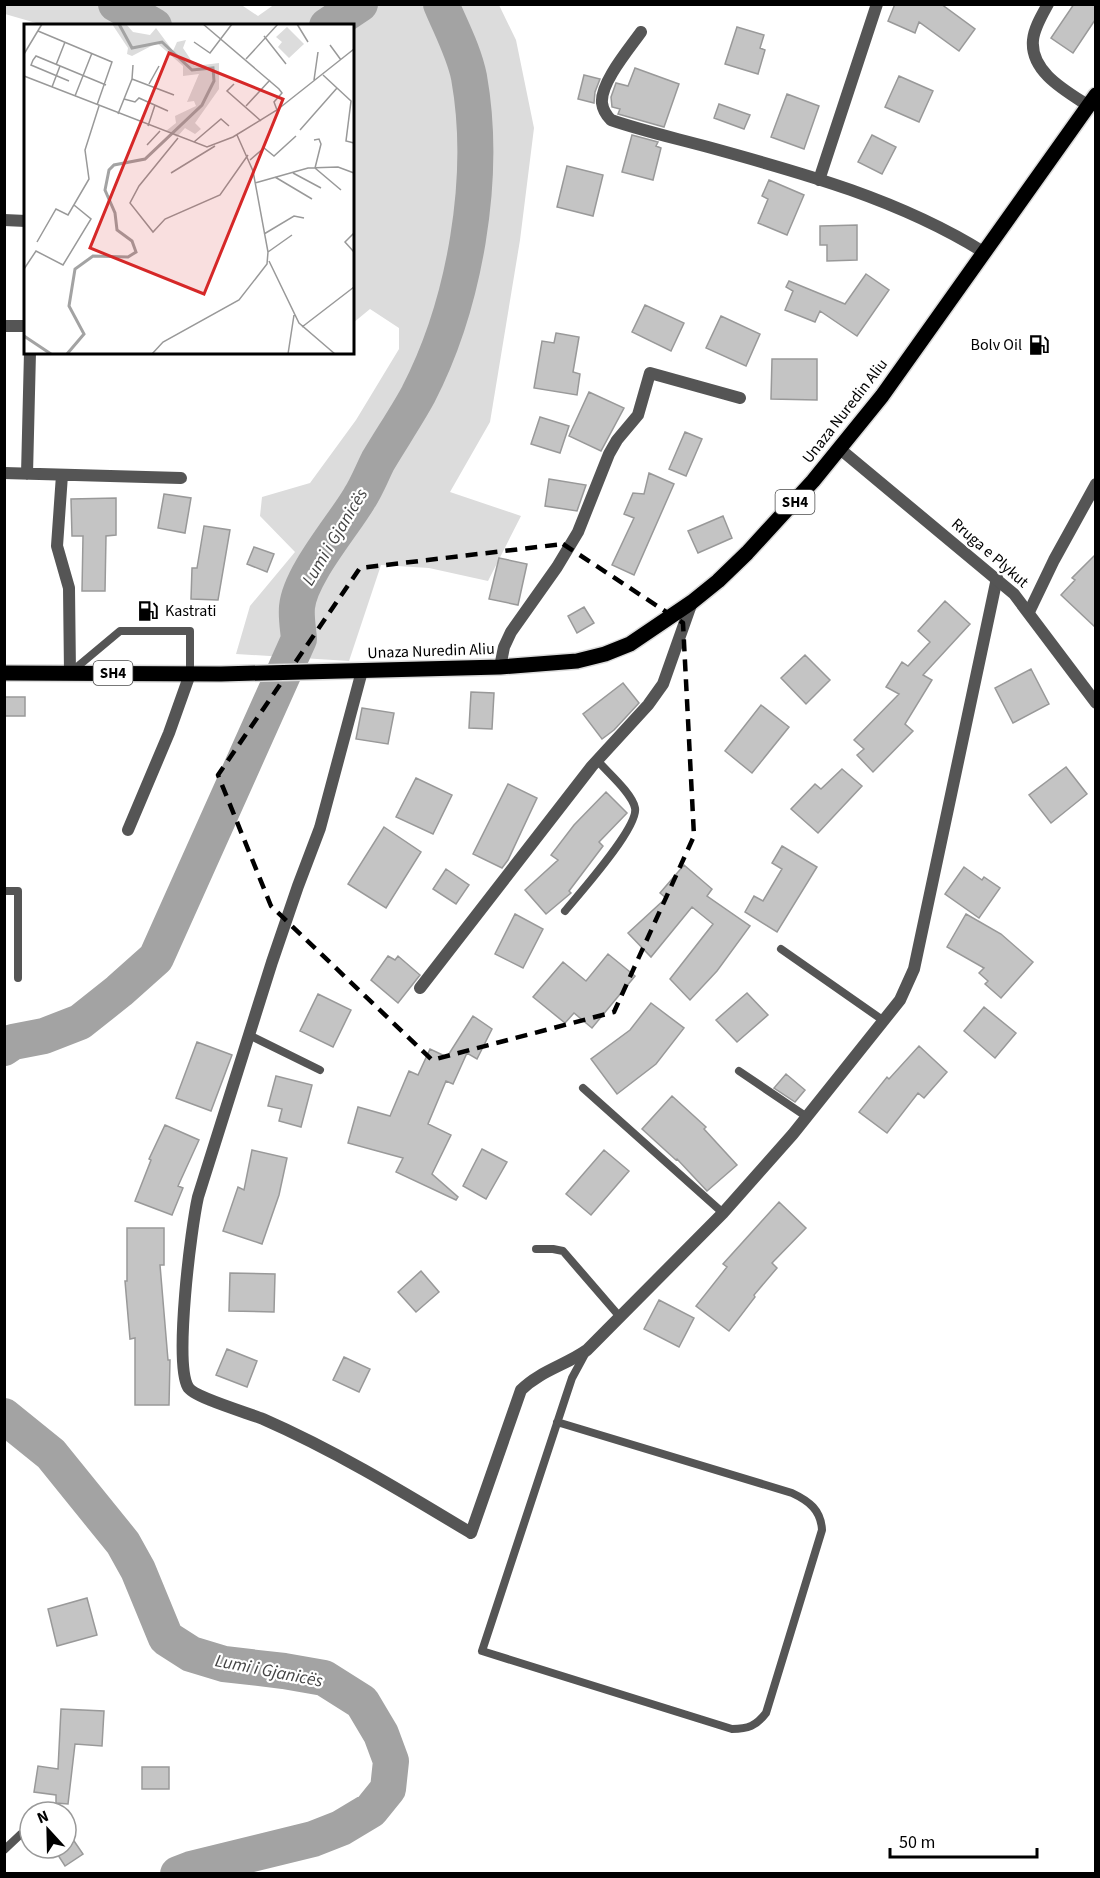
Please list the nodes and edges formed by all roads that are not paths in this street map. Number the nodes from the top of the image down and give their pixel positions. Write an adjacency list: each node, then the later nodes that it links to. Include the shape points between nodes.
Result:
1 (877, 4): 5 (street)
2 (1047, 4): 4 (street, via 1033,38 1038,64 1065,90)
3 (641, 32): 5 (street, via 616,66 605,91 604,112 611,120)
4 (1092, 100): 8 (main road, Unaza Nuredin Aliu / SH4)
5 (819, 180): 8 (street, via 917,215)
6 (4, 220): 7 (street)
7 (24, 221)
8 (985, 253): 13 (main road, Unaza Nuredin Aliu / SH4)
9 (4, 326): 10 (street)
10 (24, 326)
11 (30, 354): 15 (street)
12 (740, 398): 22 (street, via 650,373 638,415 609,454 578,532 512,632)
13 (840, 449): 19 (street, Rruga e Plykut); 20 (main road, Unaza Nuredin Aliu / SH4, via 747,553)
14 (4, 473): 15 (street)
15 (27, 474): 16 (street)
16 (62, 475): 17 (street); 25 (street, via 57,546 69,588)
17 (181, 478)
18 (1095, 484): 21 (street)
19 (997, 578): 21 (street, Rruga e Plykut); 35 (street, via 914,969 900,1000)
20 (692, 602): 22 (main road, Unaza Nuredin Aliu / SH4, via 630,644 605,654 577,661); 28 (street, via 663,684)
21 (1029, 612): 27 (street, Rruga e Plykut)
22 (500, 667): 23 (main road, Unaza Nuredin Aliu / SH4)
23 (362, 672): 26 (main road, Unaza Nuredin Aliu / SH4); 36 (street, via 320,828)
24 (4, 673): 25 (main road, Unaza Nuredin Aliu / SH4)
25 (70, 673): 26 (main road, Unaza Nuredin Aliu / SH4); 26 (lane, via 120,631 143,631 190,632)
26 (190, 674): 29 (street)
27 (1095, 703)
28 (597, 760): 31 (lane, via 630,798 634,819); 34 (street)
29 (128, 830)
30 (4, 891): 33 (lane, via 18,891)
31 (565, 911)
32 (781, 949): 35 (lane)
33 (18, 978)
34 (420, 988)
35 (884, 1022): 40 (street)
36 (249, 1035): 37 (lane); 44 (street, via 192,1225 183,1347 186,1385 191,1392 294,1433 368,1471 471,1533 520,1390)
37 (320, 1070)
38 (739, 1071): 40 (lane)
39 (583, 1088): 41 (lane)
40 (807, 1117): 41 (street)
41 (723, 1212): 43 (street)
42 (536, 1249): 43 (lane, via 563,1251)
43 (620, 1317): 44 (street)
44 (588, 1350): 45 (lane, via 572,1378)
45 (557, 1422): 45 (lane, via 482,1651 732,1729 757,1724 766,1713 822,1530 815,1509 792,1493)
46 (18, 1837): 47 (lane)
47 (4, 1850)

